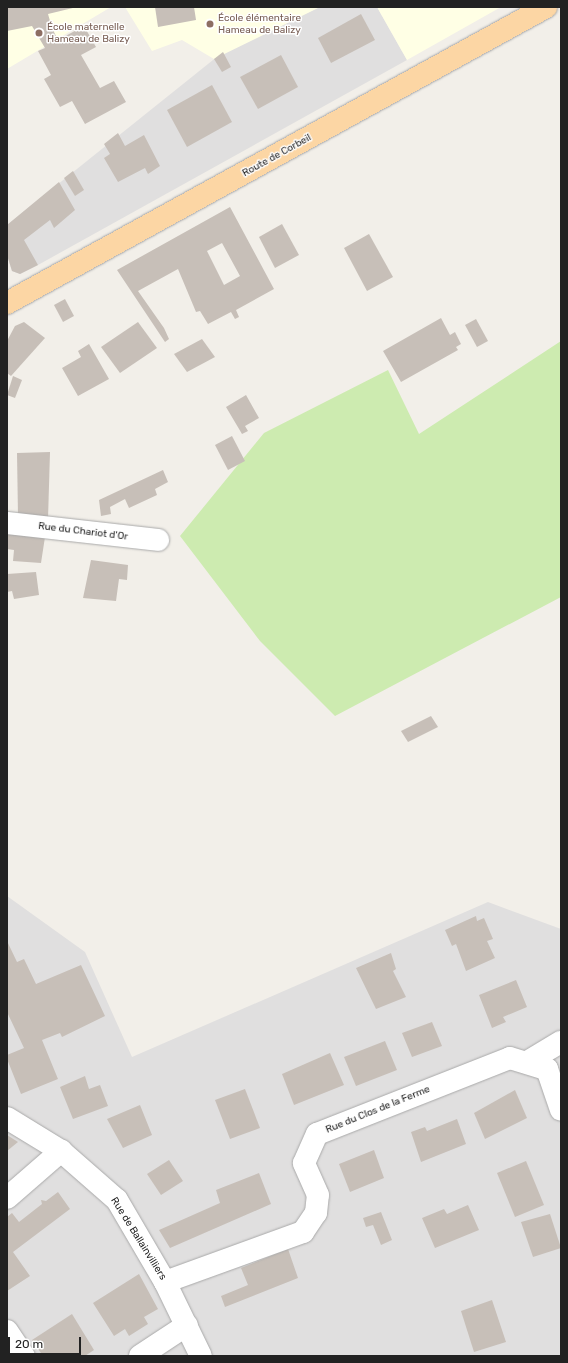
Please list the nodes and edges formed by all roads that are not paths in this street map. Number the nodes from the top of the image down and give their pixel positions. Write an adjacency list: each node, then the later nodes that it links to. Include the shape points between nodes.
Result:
1 (546, 7): 2 (main road, Route de Corbeil)
2 (7, 303)
3 (7, 523): 4 (street, Rue du Chariot d'Or)
4 (158, 540)
5 (561, 1042): 6 (street)
6 (529, 1061): 7 (street, Rue du Clos de la Ferme, via 547,1069); 11 (street, Rue du Clos de la Ferme, via 510,1058 318,1134 304,1163 318,1195 316,1213 303,1232)
7 (561, 1110)
8 (7, 1118): 9 (street, Rue de Ballainvilliers)
9 (62, 1151): 10 (street); 11 (street, Rue de Ballainvilliers, via 116,1200)
10 (7, 1198)
11 (165, 1282): 12 (street, Rue de Ballainvilliers)
12 (187, 1325): 15 (street); 16 (street, Rue de Ballainvilliers)
13 (7, 1331): 14 (street)
14 (24, 1356)
15 (140, 1356)
16 (201, 1356)

